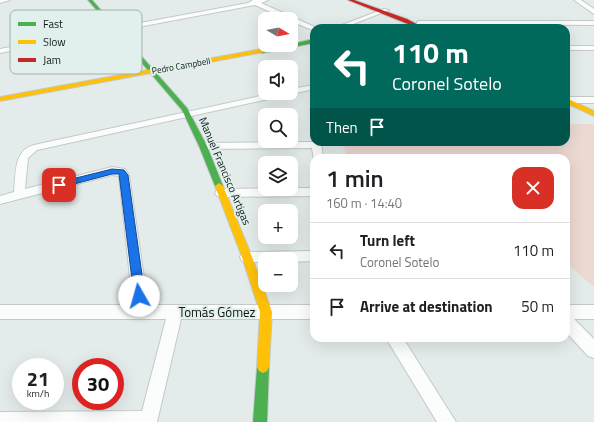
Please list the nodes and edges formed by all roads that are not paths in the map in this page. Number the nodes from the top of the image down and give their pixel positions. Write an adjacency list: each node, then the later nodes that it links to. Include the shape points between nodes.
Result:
1 (7, 0): 8 (street)
2 (90, 0): 12 (street, Manuel Francisco Artigas)
3 (247, 0): 9 (street)
4 (265, 0): 9 (street)
5 (350, 0): 13 (street)
6 (358, 0): 13 (street)
7 (577, 0): 10 (street)
8 (0, 1)
9 (254, 3): 19 (street); 20 (street)
10 (586, 6): 11 (street); 14 (street)
11 (594, 6)
12 (99, 10)
13 (384, 11): 15 (street); 16 (street)
14 (594, 12)
15 (348, 24)
16 (418, 24)
17 (570, 24): 18 (street)
18 (594, 24)
19 (142, 25)
20 (310, 27)
21 (310, 42): 27 (street, Pedro Campbell)
22 (570, 48): 23 (street)
23 (594, 48)
24 (10, 49): 25 (street)
25 (0, 51)
26 (142, 60): 27 (street, Manuel Francisco Artigas)
27 (152, 71): 28 (street, Pedro Campbell); 38 (street, Manuel Francisco Artigas)
28 (142, 73)
29 (136, 74): 32 (street, Pedro Campbell)
30 (310, 88): 31 (street)
31 (298, 90)
32 (0, 99)
33 (258, 99): 38 (street)
34 (570, 100): 35 (street)
35 (594, 100)
36 (570, 102): 39 (street)
37 (570, 106): 40 (street)
38 (187, 114): 42 (street, Manuel Francisco Artigas); 45 (street, via 28,150 23,157)
39 (594, 114)
40 (594, 118)
41 (310, 145): 42 (street)
42 (204, 146): 44 (street, Manuel Francisco Artigas)
43 (310, 192): 44 (street)
44 (221, 194): 48 (street, Manuel Francisco Artigas)
45 (19, 195): 46 (street); 50 (street, via 112,171 121,172 124,175)
46 (0, 200)
47 (310, 256): 48 (street)
48 (247, 257): 52 (street, Manuel Francisco Artigas)
49 (0, 312): 50 (street, Tomás Gómez)
50 (141, 312): 51 (street, Tomás Gómez)
51 (175, 312): 52 (street, Tomás Gómez); 59 (street)
52 (266, 312): 53 (street, Tomás Gómez); 61 (street)
53 (310, 312)
54 (570, 312): 55 (street)
55 (594, 312)
56 (570, 325): 58 (street)
57 (397, 342): 62 (street)
58 (594, 350)
59 (148, 421): 60 (street)
60 (0, 422)
61 (260, 422)
62 (447, 422)

